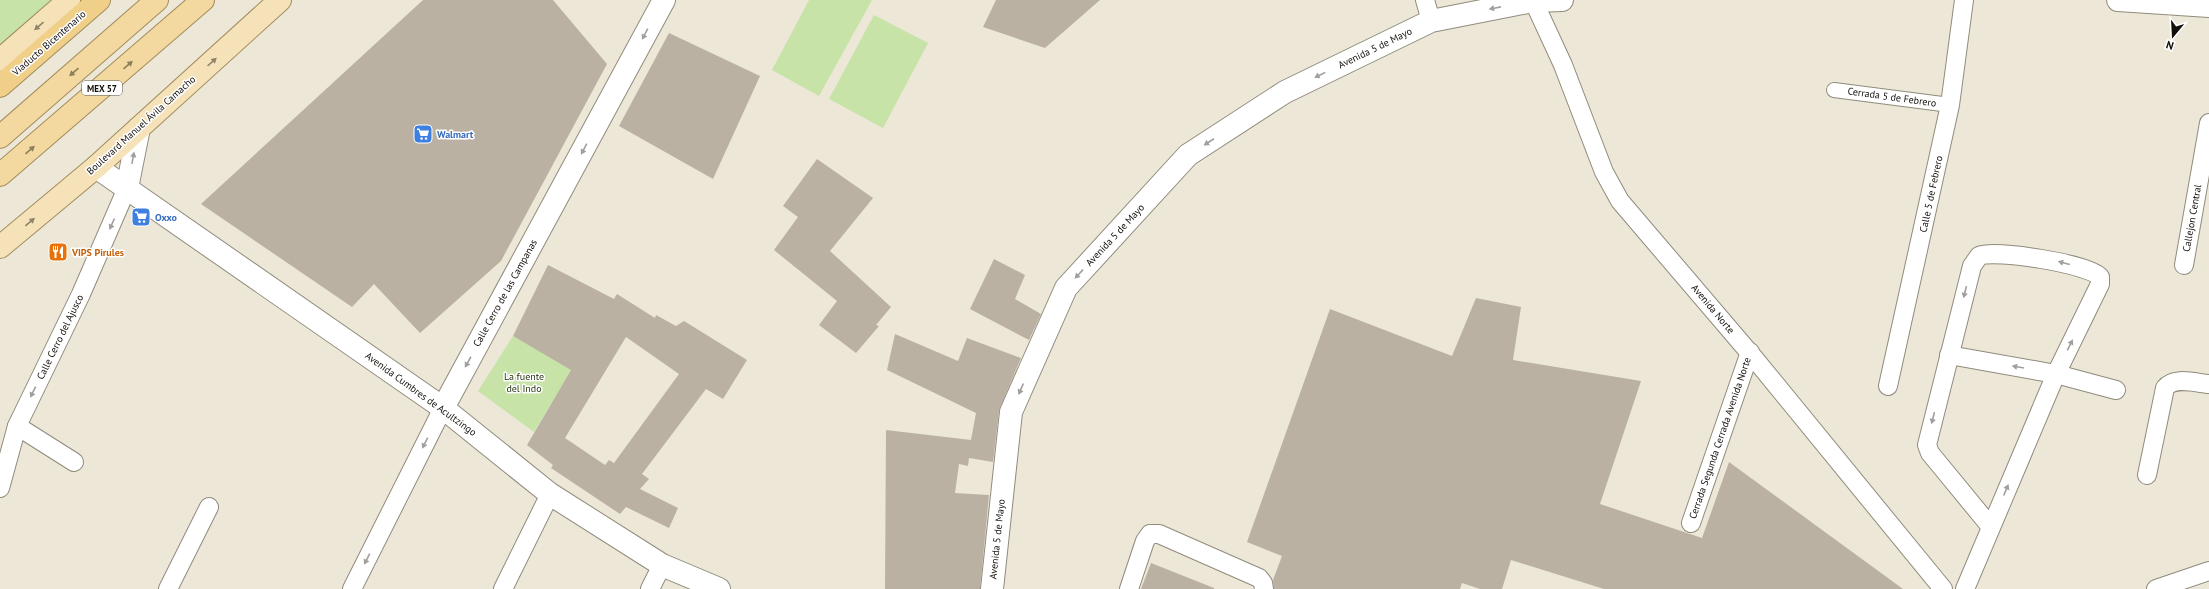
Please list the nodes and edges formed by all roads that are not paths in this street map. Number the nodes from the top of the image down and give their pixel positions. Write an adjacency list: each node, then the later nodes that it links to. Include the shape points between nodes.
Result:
1 (69, 0): 14 (main road, one-way to 14)
2 (99, 0): 15 (highway, Viaducto Bicentenario)
3 (157, 0): 20 (highway, MEX 57, one-way to 20)
4 (204, 0): 22 (highway, MEX 57, one-way to 4)
5 (280, 0): 19 (main road, Boulevard Manuel Ávila Camacho, one-way to 5)
6 (664, 0): 32 (street, Calle Cerro de las Campanas, one-way to 32)
7 (1425, 0): 13 (street)
8 (1533, 0): 9 (street, Avenida 5 de Mayo); 13 (street, Avenida 5 de Mayo, one-way to 13); 26 (street, Avenida Norte, via 1563,64 1604,172 1620,201)
9 (1562, 0)
10 (1964, 0): 17 (street, Calle 5 de Febrero)
11 (2118, 0): 12 (street)
12 (2209, 6)
13 (1431, 21): 48 (street, Avenida 5 de Mayo, one-way to 48, via 1285,92 1188,155 1066,288 1011,412)
14 (0, 60)
15 (0, 86)
16 (1834, 90): 17 (street, Cerrada 5 de Febrero)
17 (1950, 105): 30 (street, Calle 5 de Febrero)
18 (2209, 123): 25 (street, Callejon Central)
19 (139, 128): 21 (main road, Boulevard Manuel Ávila Camacho); 23 (street, one-way to 19)
20 (0, 137)
21 (96, 167): 23 (street, Avenida Cumbres de Acultzingo); 24 (main road, Boulevard Manuel Ávila Camacho, one-way to 21)
22 (0, 175)
23 (128, 188): 32 (street, Avenida Cumbres de Acultzingo); 33 (street, Calle Cerro del Ajusco, one-way to 33, via 81,294)
24 (0, 247)
25 (2184, 265)
26 (1750, 352): 39 (street, Cerrada Segunda Cerrada Avenida Norte); 51 (street, Avenida Norte)
27 (1949, 355): 28 (street, one-way to 27); 28 (street, one-way to 27, via 2100,284 2100,278 2092,271 2052,260 1989,253 1979,256 1972,266); 40 (street, one-way to 40, via 1928,449)
28 (2056, 374): 31 (street); 40 (street, one-way to 28)
29 (2209, 384): 35 (street, via 2178,381 2168,384 2165,388)
30 (1888, 386)
31 (2116, 390)
32 (443, 408): 37 (street, Avenida Cumbres de Acultzingo); 44 (street, Calle Cerro de las Campanas, one-way to 44)
33 (16, 426): 34 (street); 36 (street, Calle Cerro del Ajusco)
34 (74, 462)
35 (2147, 475)
36 (0, 488)
37 (550, 494): 41 (street, Avenida Cumbres de Acultzingo); 45 (street)
38 (209, 507): 43 (street)
39 (1691, 524)
40 (1990, 526): 52 (street)
41 (662, 565): 46 (street); 47 (street, Avenida Cumbres de Acultzingo)
42 (2209, 570): 53 (street)
43 (168, 589)
44 (352, 589)
45 (503, 589)
46 (650, 589)
47 (720, 589)
48 (992, 589)
49 (1129, 589): 50 (street, via 1145,542 1150,534 1159,534 1259,578)
50 (1264, 589)
51 (1943, 589)
52 (1965, 589)
53 (2156, 589)

